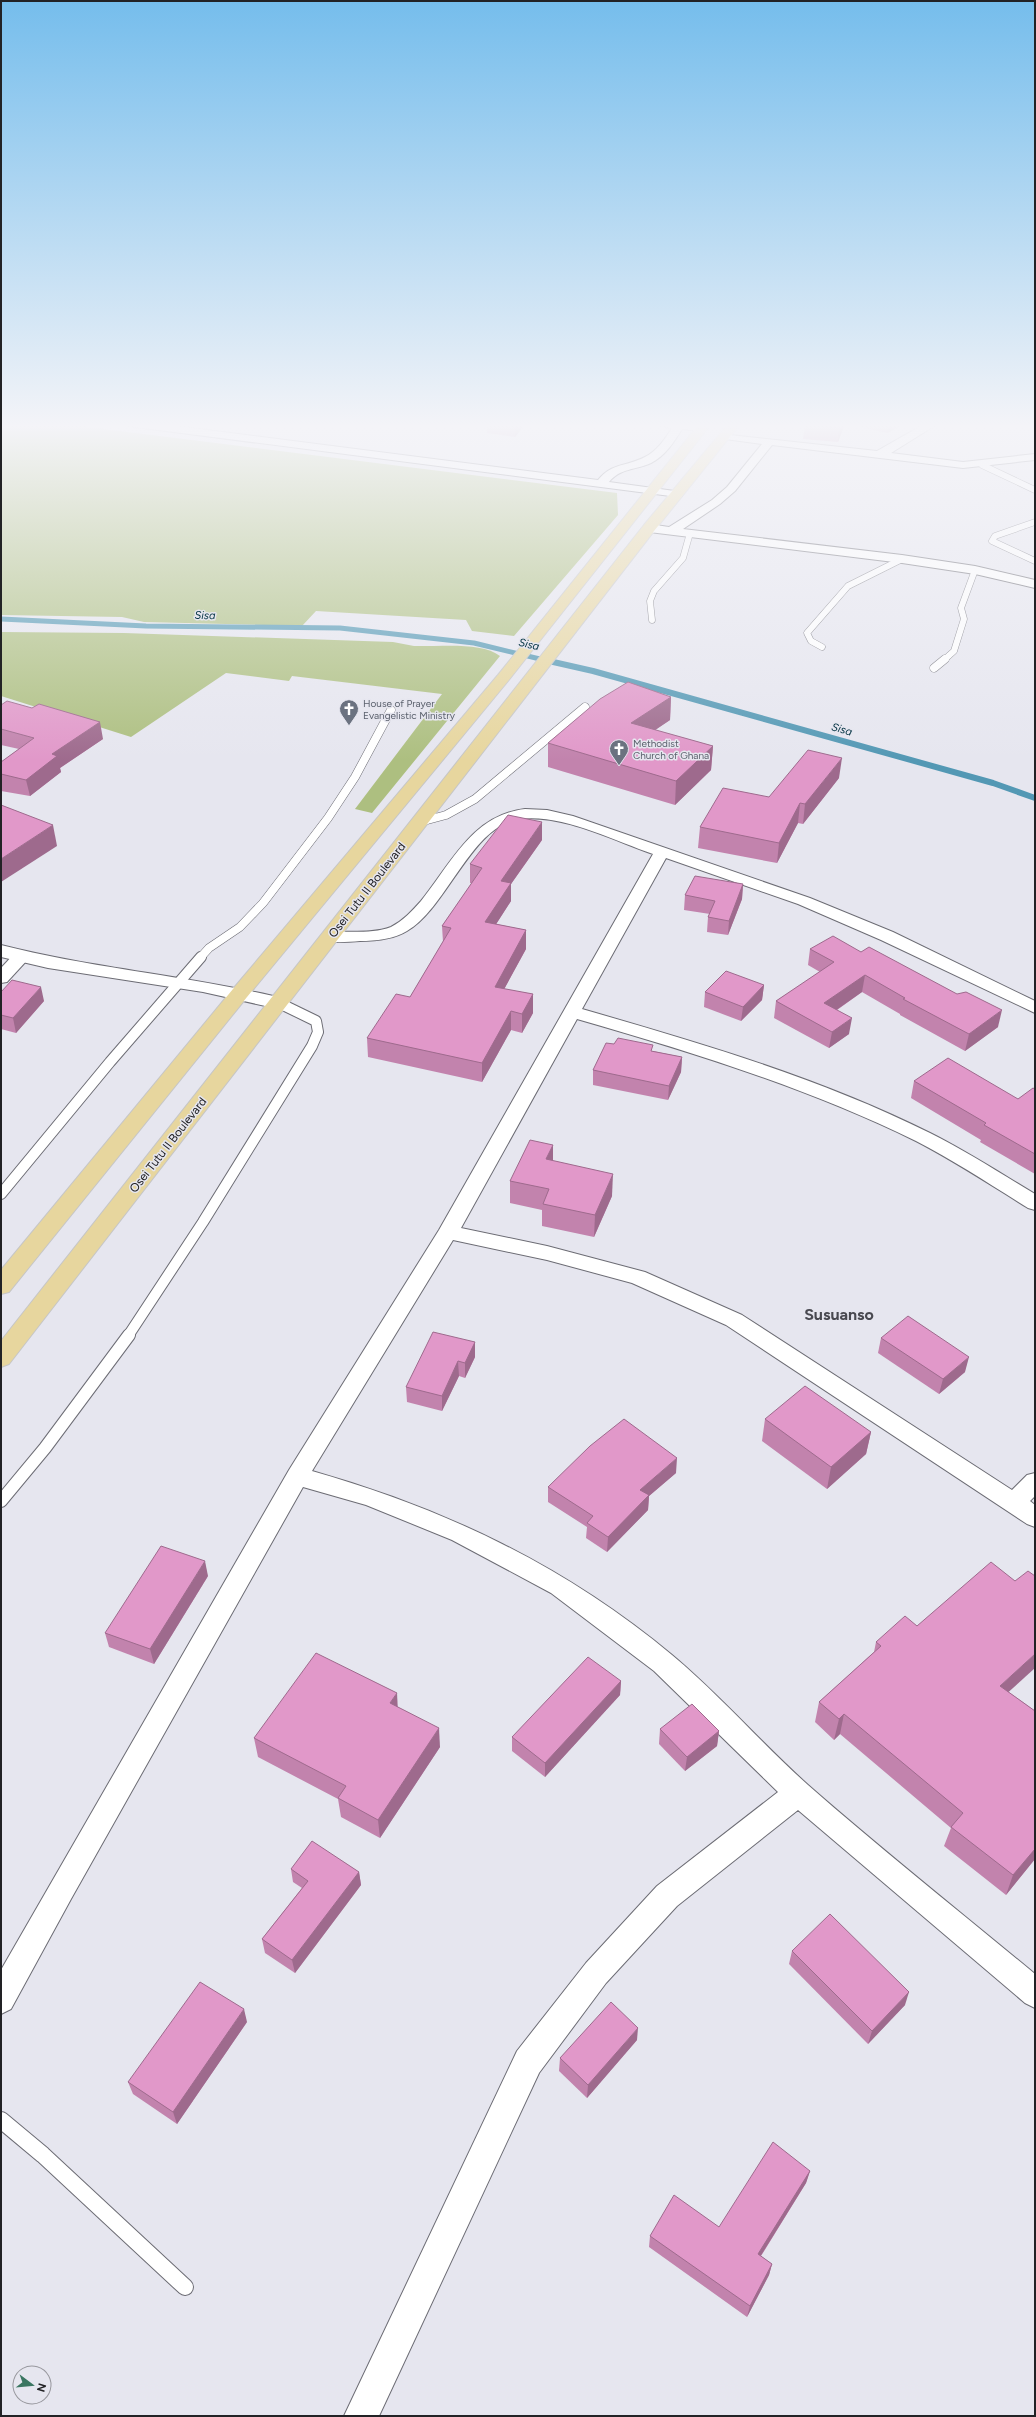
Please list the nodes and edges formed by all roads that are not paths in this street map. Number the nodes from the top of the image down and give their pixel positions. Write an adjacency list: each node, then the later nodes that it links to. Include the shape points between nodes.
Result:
1 (616, 536): 22 (highway, via 503,678)
2 (643, 536): 15 (highway, Osei Tutu II Boulevard)
3 (689, 536): 10 (lane, via 683,558 654,591 650,601)
4 (713, 536): 6 (street)
5 (996, 536): 7 (lane, via 992,541)
6 (902, 559): 8 (street); 11 (lane, via 890,569 864,576 851,583 841,592 807,633 811,641)
7 (1035, 561)
8 (975, 570): 9 (street); 12 (lane, via 961,608 964,619 954,651)
9 (1035, 584)
10 (652, 620)
11 (822, 648)
12 (934, 668)
13 (585, 707): 15 (lane, via 475,799 446,814)
14 (391, 710): 21 (lane, via 355,777 263,903 240,927 209,948)
15 (420, 822): 17 (highway, Osei Tutu II Boulevard)
16 (662, 851): 17 (street, via 568,819 550,815 512,816 494,824 470,846 413,919 397,930 377,935); 24 (street, via 810,904 887,936); 25 (street)
17 (330, 937): 23 (highway, Osei Tutu II Boulevard)
18 (1, 951): 19 (street)
19 (21, 957): 20 (street); 21 (street)
20 (1, 978)
21 (182, 982): 22 (street); 26 (lane, via 110,1062)
22 (240, 993): 23 (street); 29 (highway)
23 (279, 1003): 30 (highway, Osei Tutu II Boulevard); 33 (lane, via 316,1021 318,1032 312,1046 141,1317 64,1426)
24 (1035, 1008)
25 (572, 1012): 27 (street, via 768,1071 837,1098 924,1137); 28 (street)
26 (1, 1194)
27 (1035, 1203)
28 (448, 1232): 31 (street); 34 (street, via 547,1253 638,1277 734,1320)
29 (1, 1286)
30 (1, 1358)
31 (297, 1476): 36 (street, via 371,1497 460,1533 560,1586 663,1663); 38 (street)
32 (1035, 1482): 34 (street)
33 (1, 1501)
34 (1014, 1502): 35 (street)
35 (1035, 1517)
36 (798, 1793): 37 (street); 41 (street, via 667,1896 596,1973 528,2062)
37 (1035, 1993)
38 (1, 1999)
39 (1, 2120): 40 (lane, via 43,2155)
40 (185, 2288)
41 (360, 2416)

